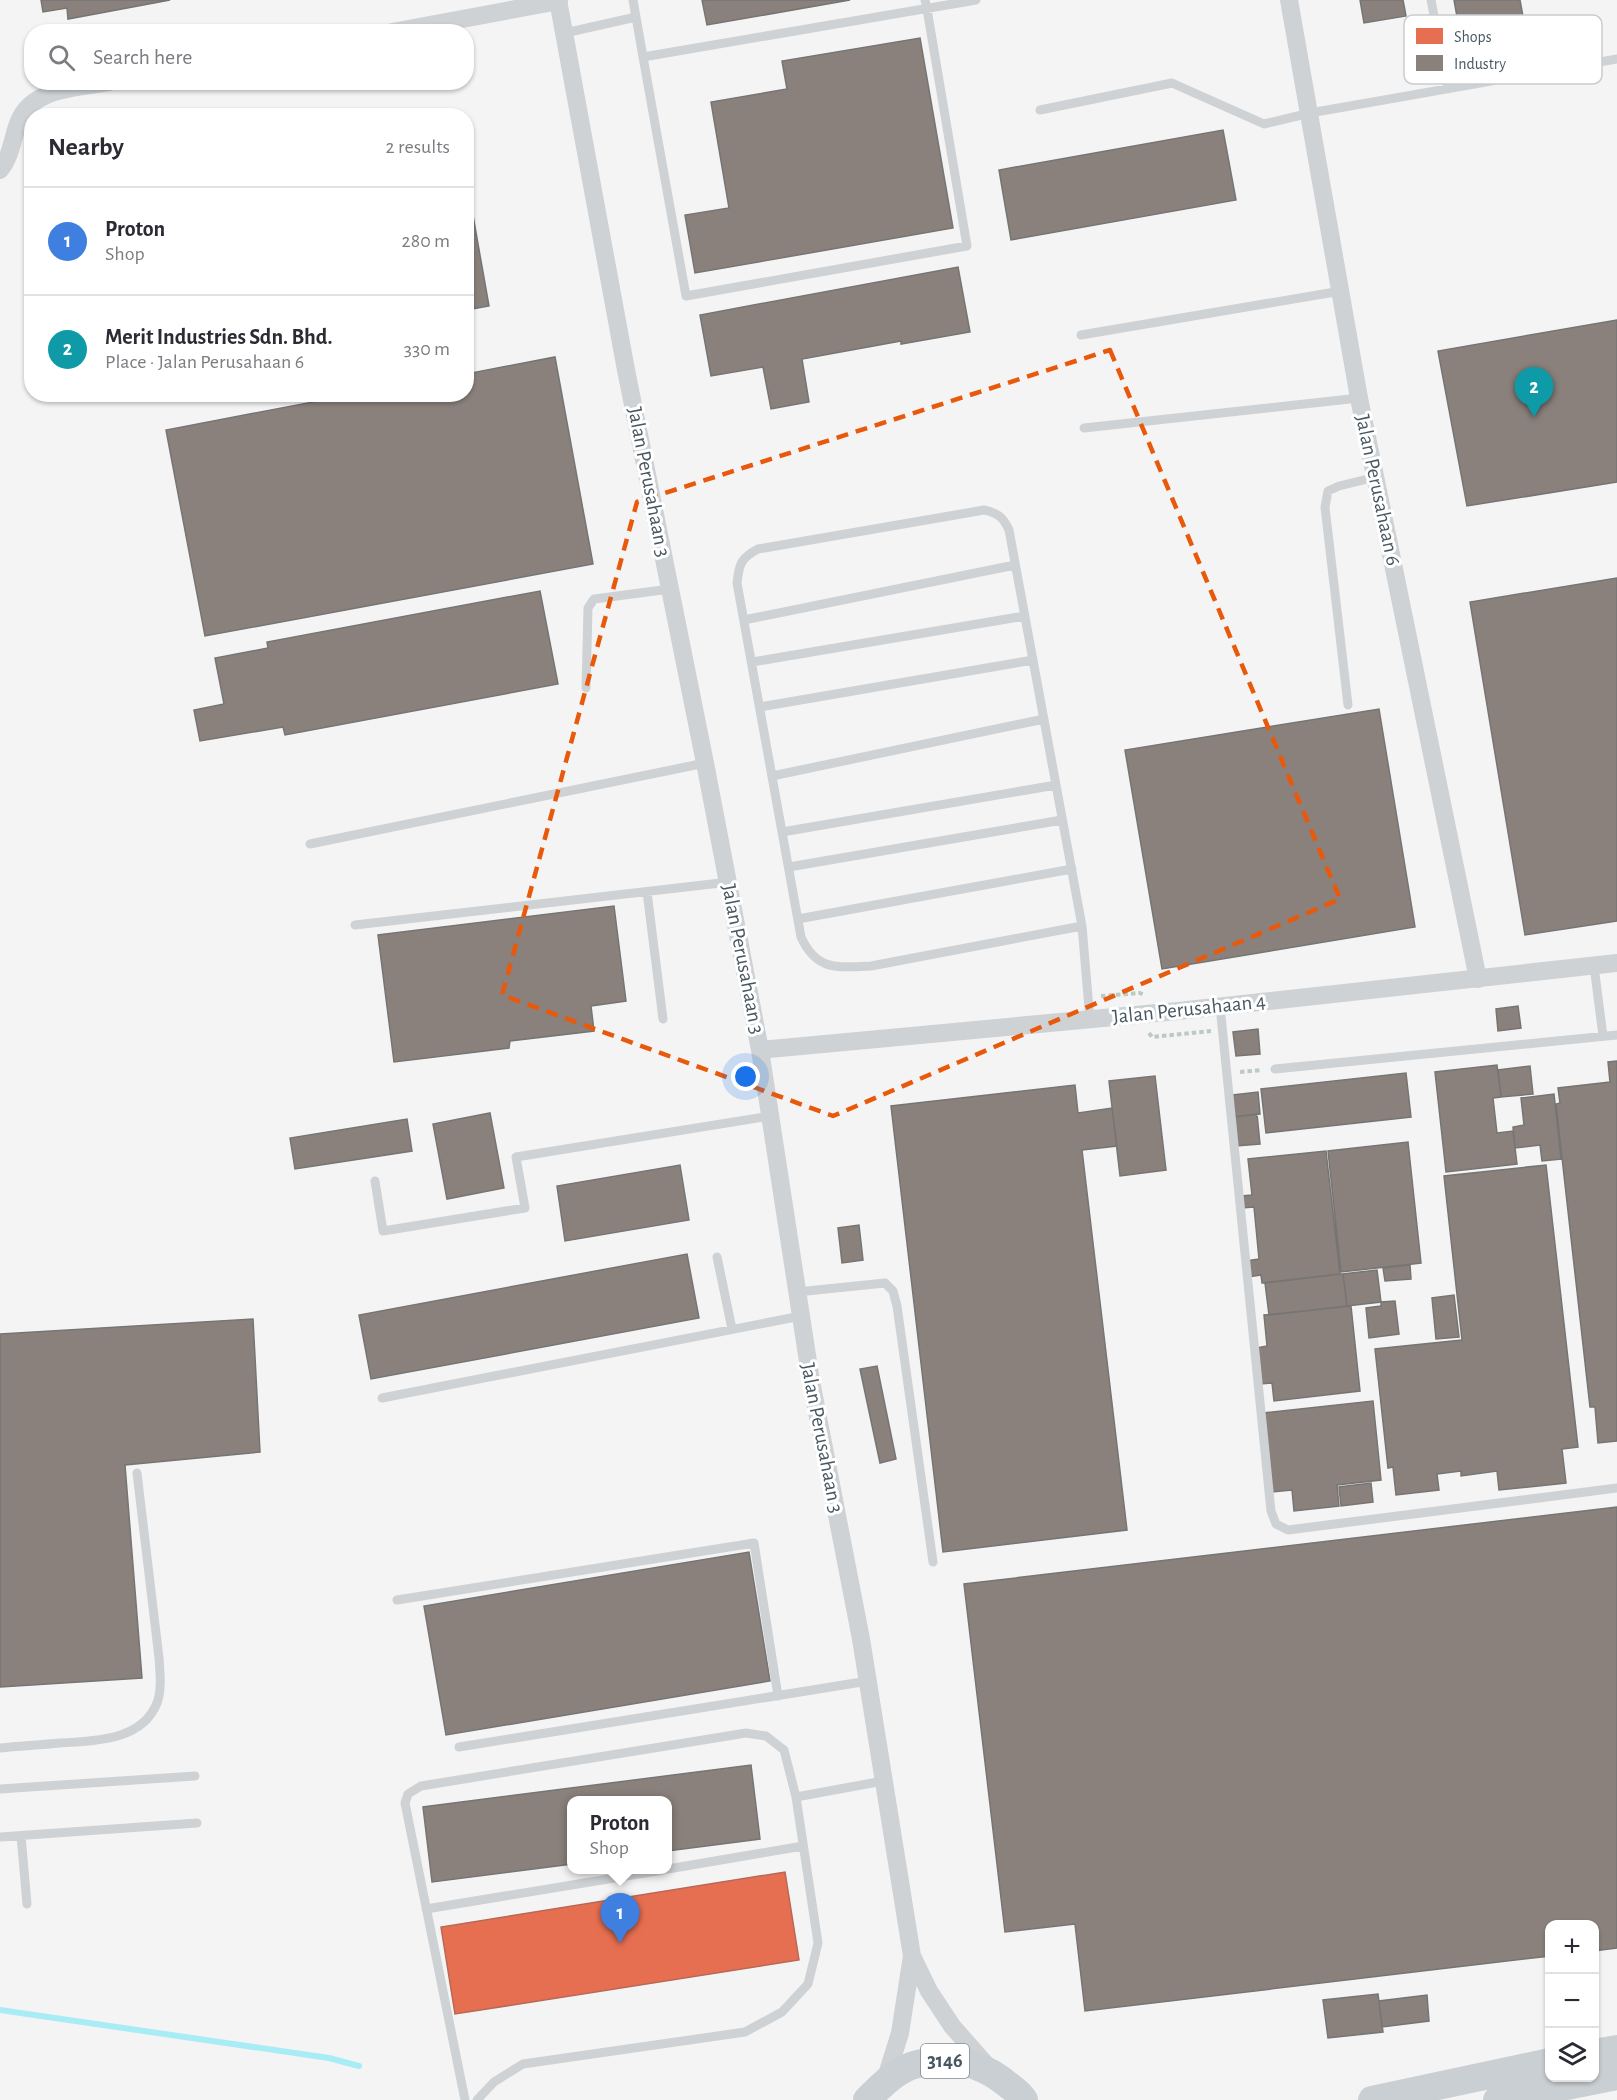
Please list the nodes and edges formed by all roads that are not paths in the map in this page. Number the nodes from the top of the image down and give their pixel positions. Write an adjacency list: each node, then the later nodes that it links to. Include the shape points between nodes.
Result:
1 (633, 0): 8 (lane)
2 (976, 0): 6 (lane)
3 (1289, 0): 21 (street, Jalan Perusahaan 6)
4 (1431, 0): 7 (lane)
5 (559, 1): 9 (street); 10 (street, Jalan Perusahaan 3)
6 (926, 5): 11 (lane); 11 (lane, via 967,246 686,296)
7 (1434, 15)
8 (636, 17): 10 (lane); 11 (lane)
9 (435, 24)
10 (565, 33): 29 (street, Jalan Perusahaan 3)
11 (643, 57)
12 (1617, 59): 13 (lane)
13 (1602, 62)
14 (1447, 84): 16 (lane)
15 (1476, 84): 16 (lane)
16 (1448, 89): 21 (lane)
17 (69, 90): 18 (street, via 48,94)
18 (27, 108)
19 (1040, 110): 21 (lane, via 1172,83 1264,124)
20 (24, 113): 22 (street)
21 (1310, 114): 23 (street, Jalan Perusahaan 6)
22 (0, 170)
23 (1341, 291): 24 (lane); 25 (street, Jalan Perusahaan 6)
24 (1081, 335)
25 (1359, 398): 26 (lane); 27 (street, Jalan Perusahaan 6)
26 (1084, 428)
27 (1376, 477): 35 (lane, via 1328,491 1325,507); 53 (street, Jalan Perusahaan 6)
28 (1016, 565): 30 (lane); 31 (lane); 31 (lane, via 1004,519 996,512 984,510 758,549 739,565 737,583)
29 (670, 589): 34 (lane, via 594,599 588,608); 38 (street, Jalan Perusahaan 3)
30 (1025, 616): 32 (lane); 33 (lane)
31 (744, 620): 33 (lane)
32 (1033, 660): 36 (lane); 37 (lane)
33 (752, 662): 36 (lane)
34 (586, 687)
35 (1348, 705)
36 (759, 708): 39 (lane)
37 (1044, 719): 39 (lane); 40 (lane)
38 (705, 763): 43 (lane); 46 (street, Jalan Perusahaan 3)
39 (772, 776): 42 (lane)
40 (1056, 785): 41 (lane); 42 (lane)
41 (1062, 820): 44 (lane); 45 (lane)
42 (782, 832): 44 (lane)
43 (310, 844)
44 (789, 867): 48 (lane)
45 (1072, 869): 48 (lane); 50 (lane)
46 (729, 882): 47 (lane); 59 (street, Jalan Perusahaan 3)
47 (647, 892): 49 (lane); 55 (lane)
48 (798, 919): 50 (lane, via 808,952 823,964 844,967 872,966)
49 (355, 925)
50 (1082, 926): 56 (lane)
51 (1617, 963): 52 (street, Jalan Perusahaan 4)
52 (1594, 966): 53 (street, Jalan Perusahaan 4); 58 (lane)
53 (1478, 979): 54 (street, Jalan Perusahaan 4)
54 (1220, 1006): 56 (street, Jalan Perusahaan 4); 69 (lane, via 1271,1511 1276,1524 1288,1530)
55 (663, 1019)
56 (1090, 1020): 59 (street, Jalan Perusahaan 4)
57 (1617, 1035): 58 (lane)
58 (1602, 1036): 60 (lane)
59 (760, 1050): 61 (street, Jalan Perusahaan 3)
60 (1275, 1069)
61 (770, 1116): 62 (lane, via 516,1157 525,1208 383,1231); 64 (street, Jalan Perusahaan 3)
62 (375, 1181)
63 (717, 1257): 66 (lane)
64 (797, 1292): 65 (street, Jalan Perusahaan 3); 70 (lane, via 885,1283 894,1290)
65 (801, 1317): 66 (lane); 72 (street, Jalan Perusahaan 3)
66 (732, 1329): 67 (lane)
67 (382, 1398)
68 (137, 1473): 75 (lane, via 159,1658 157,1703 146,1721 105,1740)
69 (1617, 1488)
70 (933, 1562)
71 (397, 1600): 73 (lane, via 753,1543)
72 (868, 1681): 73 (lane); 77 (street, Jalan Perusahaan 3)
73 (778, 1696): 74 (lane)
74 (459, 1747)
75 (0, 1748)
76 (195, 1776): 78 (lane)
77 (883, 1781): 79 (lane); 88 (street, Jalan Perusahaan 3)
78 (0, 1789)
79 (796, 1797): 83 (lane); 87 (lane, via 784,1750 766,1736 746,1733 421,1786 408,1794 405,1803)
80 (197, 1823): 81 (lane)
81 (21, 1836): 82 (lane); 86 (lane)
82 (0, 1837)
83 (803, 1846): 84 (lane); 97 (lane, via 818,1943 808,1984 782,2012 745,2032 523,2064 494,2082)
84 (672, 1868)
85 (633, 1874): 87 (lane)
86 (27, 1904)
87 (426, 1909): 96 (lane)
88 (912, 1956): 92 (street, via 952,2026); 94 (street, via 900,2033)
89 (1617, 2049): 90 (main road)
90 (1599, 2053)
91 (1545, 2063): 98 (main road)
92 (992, 2072): 94 (main road, 3146, via 965,2062 937,2060 910,2067); 95 (main road, 3146)
93 (1617, 2076): 99 (main road)
94 (876, 2090)
95 (1025, 2098)
96 (465, 2100)
97 (477, 2100)
98 (1372, 2100)
99 (1497, 2100)

